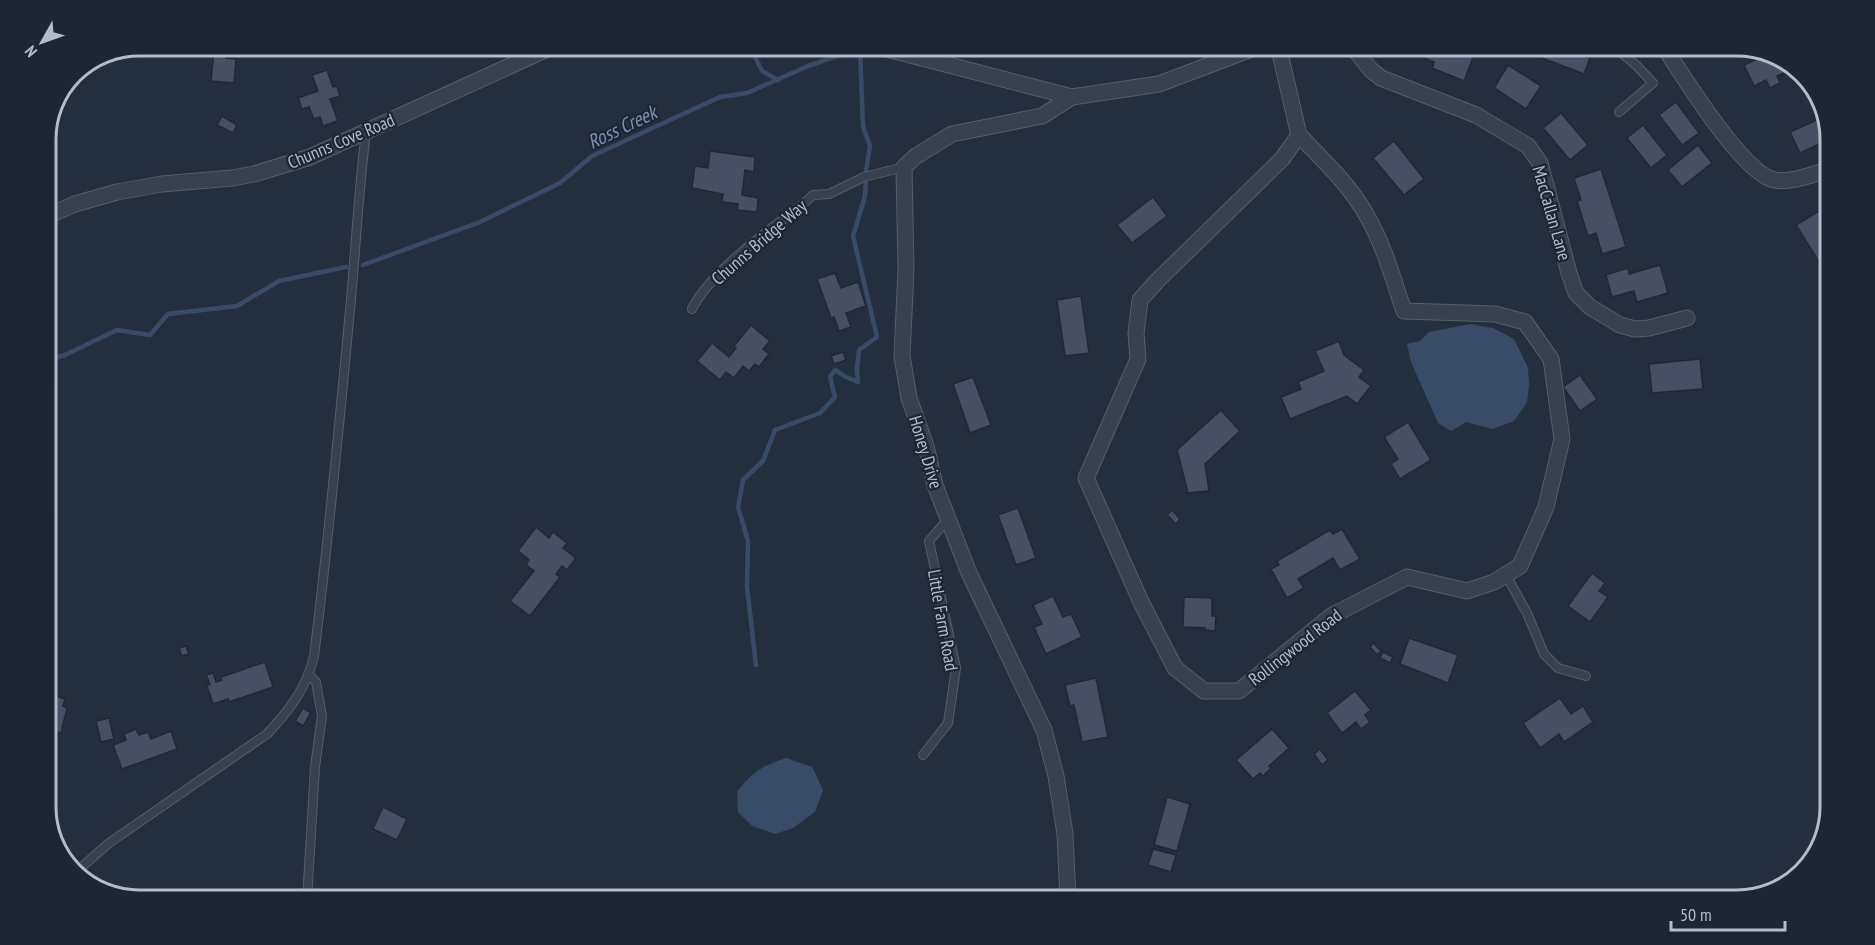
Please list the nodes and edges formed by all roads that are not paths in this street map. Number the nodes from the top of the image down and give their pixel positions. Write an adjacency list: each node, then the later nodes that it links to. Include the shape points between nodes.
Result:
1 (534, 55): 10 (street, Chunns Cove Road)
2 (912, 55): 8 (street)
3 (1236, 55): 8 (street, via 1159,84)
4 (1280, 55): 11 (street)
5 (1359, 55): 16 (street, MacCallan Lane, via 1381,78 1476,115 1528,146 1540,163 1572,283 1590,307 1635,329)
6 (1624, 55): 9 (lane, via 1653,83)
7 (1669, 55): 13 (street, via 1701,104 1748,163 1771,179 1796,179)
8 (1072, 97): 12 (street, via 1042,116 952,134)
9 (1619, 112)
10 (366, 132): 14 (street, Chunns Cove Road, via 276,168 232,178 127,190); 19 (lane, via 331,521)
11 (1299, 135): 18 (street, Rollingwood Road, via 1336,173 1367,215 1404,311 1495,314 1525,322 1551,359 1562,439 1546,507 1520,566); 18 (street, Rollingwood Road, via 1281,159 1140,300 1138,359 1086,478 1141,602 1175,668 1204,691 1239,691 1331,616 1407,577 1467,591)
12 (904, 167): 15 (lane, Chunns Bridge Way, via 864,177 829,194 813,195 724,269); 17 (street, Honey Drive, via 906,270 902,356 909,398)
13 (1819, 172)
14 (56, 212)
15 (692, 309)
16 (1687, 318)
17 (948, 519): 21 (lane, Little Farm Road, via 928,541 956,668 948,723); 24 (street, Honey Drive, via 969,573 1044,730 1065,834)
18 (1506, 575): 20 (lane, via 1544,654 1558,668)
19 (309, 675): 22 (lane, via 286,714 267,734 109,843); 23 (lane, via 316,682 322,716 315,767)
20 (1586, 676)
21 (923, 755)
22 (82, 867)
23 (309, 890)
24 (1068, 890)

